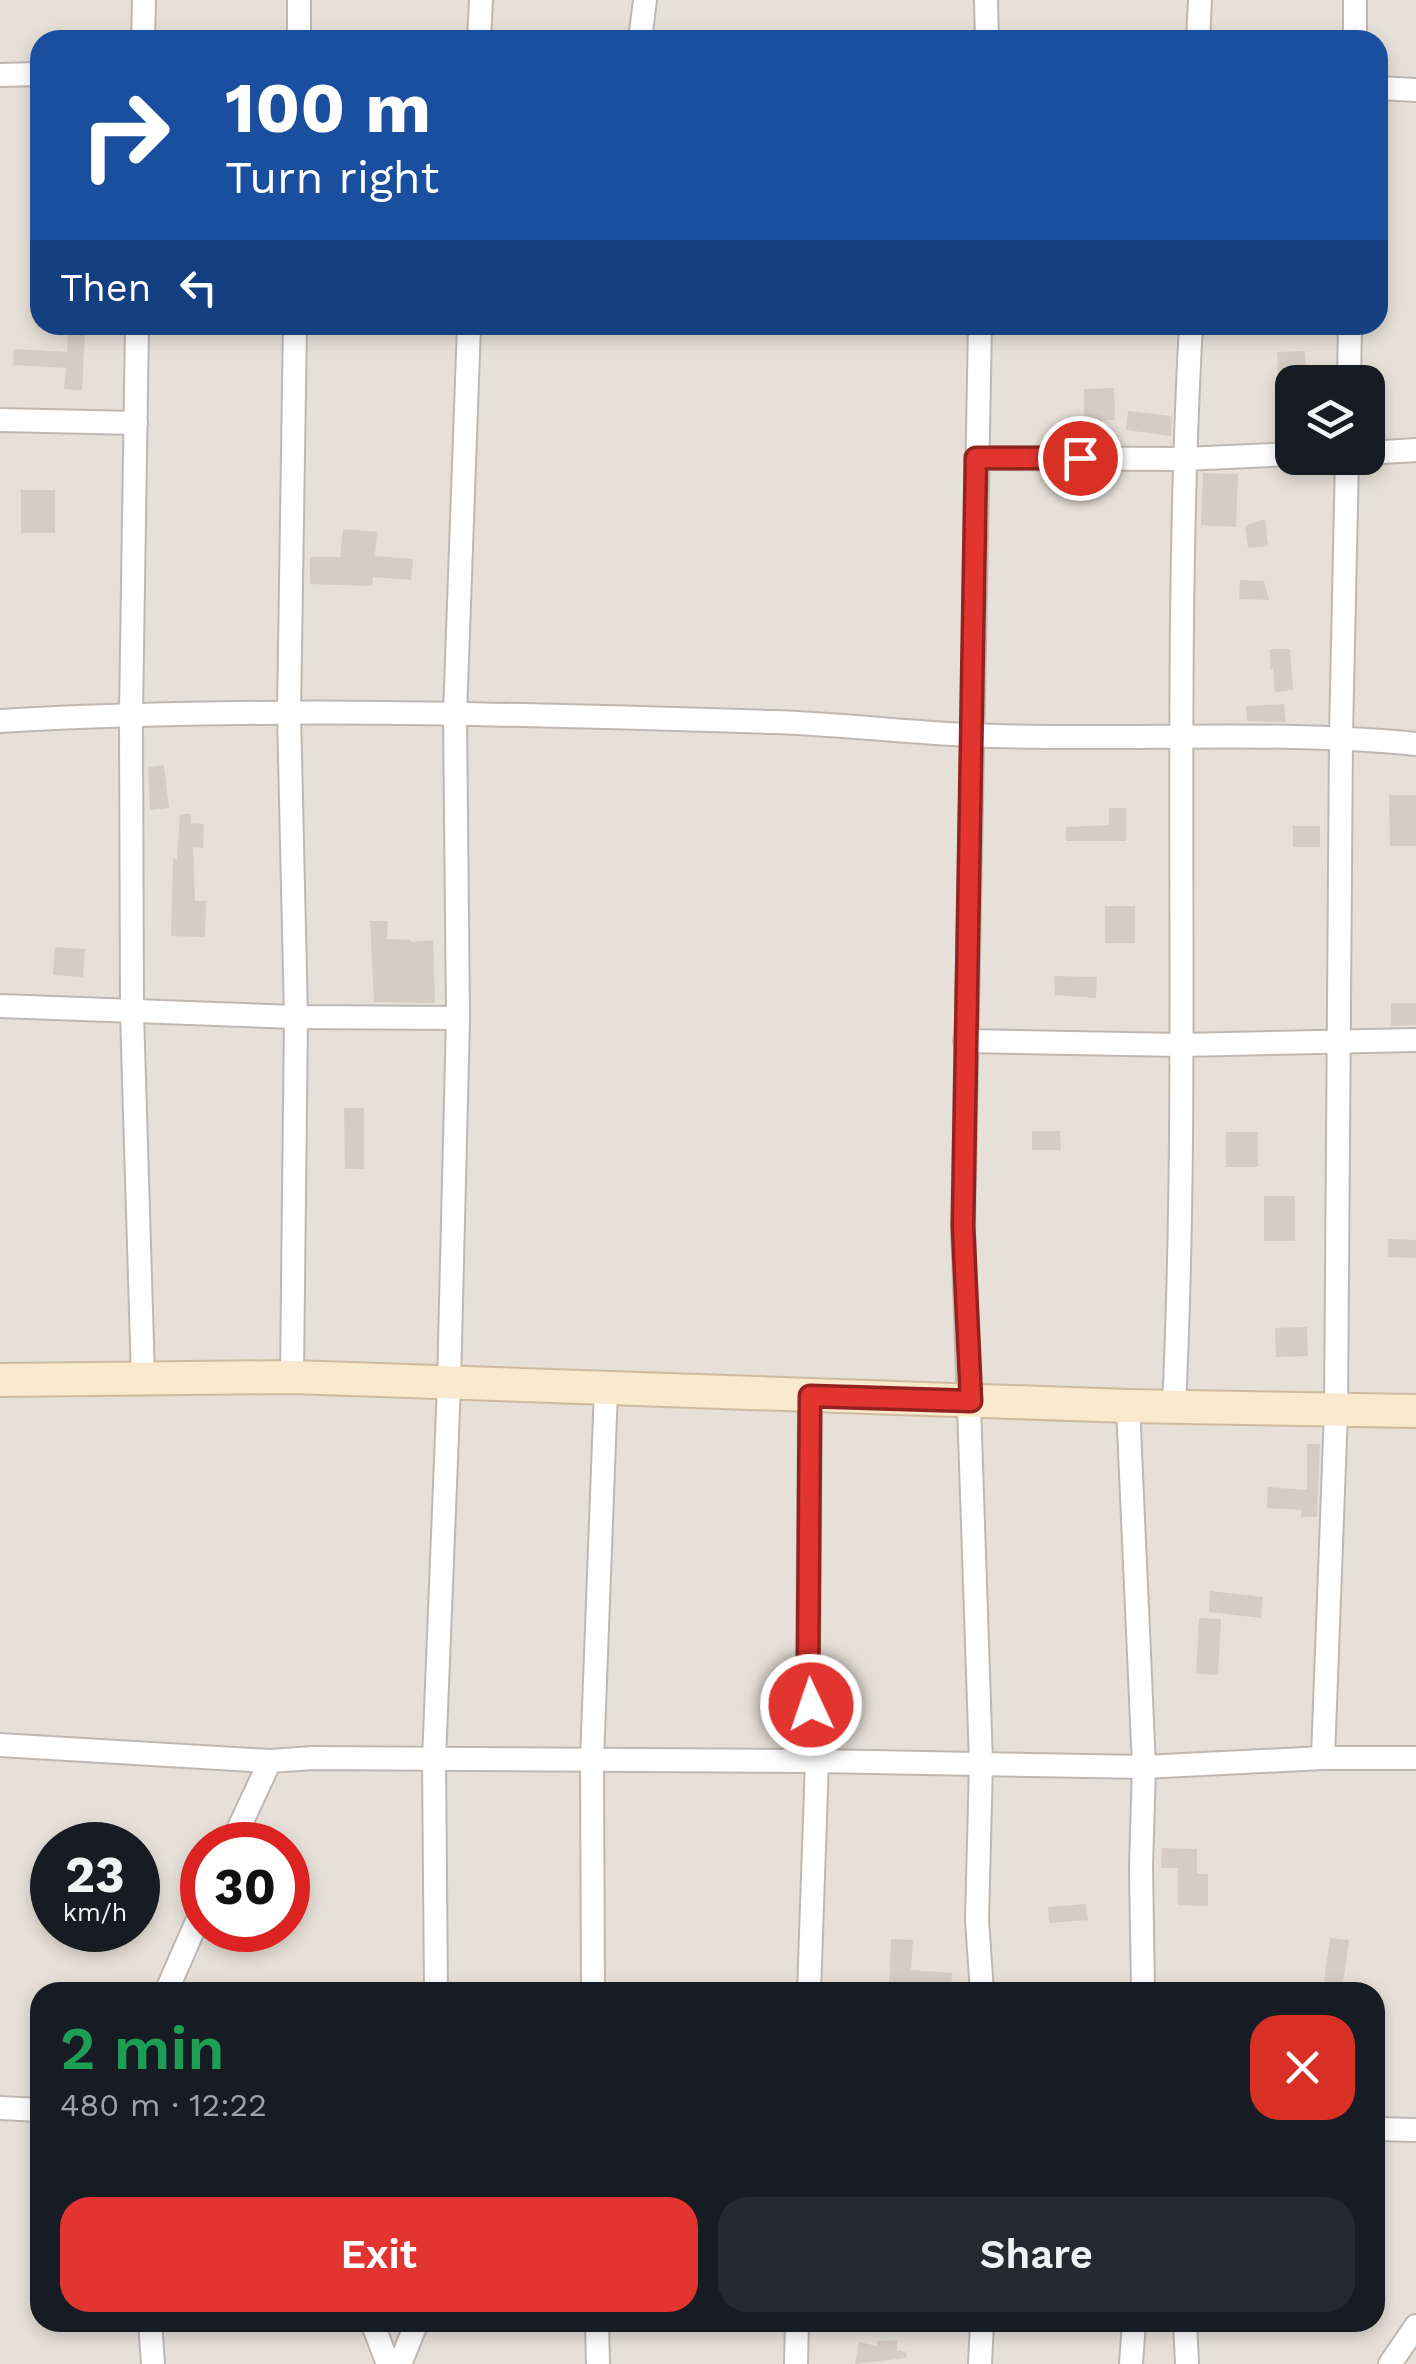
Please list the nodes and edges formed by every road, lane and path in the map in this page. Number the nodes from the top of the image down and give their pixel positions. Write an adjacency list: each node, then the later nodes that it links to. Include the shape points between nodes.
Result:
1 (144, 0): 8 (street)
2 (300, 0): 9 (street)
3 (481, 0): 10 (street)
4 (644, 0): 11 (street)
5 (986, 0): 12 (street)
6 (1200, 0): 13 (street)
7 (1355, 0): 14 (street)
8 (144, 30)
9 (299, 30)
10 (480, 30)
11 (641, 30)
12 (986, 30)
13 (1198, 30)
14 (1355, 30)
15 (30, 74): 16 (street)
16 (0, 76)
17 (1388, 89): 18 (street)
18 (1416, 90)
19 (137, 335): 27 (street)
20 (295, 335): 34 (street)
21 (469, 335): 36 (street)
22 (980, 335): 31 (street)
23 (1190, 335): 32 (street)
24 (1350, 335): 25 (street)
25 (1349, 365)
26 (0, 420): 27 (street)
27 (136, 423): 35 (street)
28 (1416, 450): 29 (street)
29 (1385, 452)
30 (1275, 455): 32 (street)
31 (976, 458): 32 (street); 38 (street)
32 (1184, 459): 40 (street)
33 (1348, 475): 39 (street)
34 (289, 713): 35 (street); 36 (street); 44 (street)
35 (131, 714): 37 (street); 43 (street)
36 (456, 715): 38 (street, via 774,722); 45 (street)
37 (0, 722)
38 (971, 736): 40 (street); 47 (street)
39 (1341, 736): 40 (street); 41 (street); 48 (street)
40 (1181, 738): 49 (street)
41 (1416, 744)
42 (0, 1006): 43 (street)
43 (132, 1013): 44 (street); 50 (street)
44 (296, 1017): 45 (street); 51 (street)
45 (458, 1018): 53 (street)
46 (1416, 1040): 48 (street)
47 (965, 1041): 49 (street); 56 (street, via 963,1226)
48 (1338, 1042): 49 (street); 59 (street)
49 (1180, 1044): 58 (street)
50 (143, 1377): 51 (street); 52 (street)
51 (292, 1377): 53 (street)
52 (0, 1380)
53 (450, 1384): 54 (street); 64 (street)
54 (606, 1389): 55 (street); 65 (street)
55 (810, 1396): 56 (street); 66 (street, via 808,1677)
56 (971, 1401): 57 (street); 68 (street)
57 (1128, 1406): 58 (street); 69 (street)
58 (1174, 1407): 59 (street)
59 (1336, 1411): 60 (street); 62 (street)
60 (1416, 1411)
61 (0, 1746): 67 (street)
62 (1323, 1758): 63 (street); 69 (street)
63 (1416, 1758)
64 (434, 1760): 65 (street); 67 (street); 73 (street)
65 (592, 1760): 66 (street); 74 (street)
66 (818, 1760): 68 (street); 75 (street)
67 (270, 1761): 70 (street)
68 (981, 1763): 69 (street); 76 (street)
69 (1144, 1767): 77 (street)
70 (242, 1822)
71 (184, 1952): 72 (street)
72 (170, 1982)
73 (436, 1982)
74 (593, 1982)
75 (809, 1982)
76 (981, 1982)
77 (1143, 1982)
78 (0, 2108): 79 (street)
79 (30, 2110)
80 (1385, 2130): 81 (street)
81 (1416, 2130)
82 (1416, 2326): 99 (street)
83 (150, 2332): 91 (street)
84 (376, 2332): 92 (street)
85 (414, 2332): 93 (street)
86 (598, 2332): 94 (street)
87 (797, 2332): 95 (street)
88 (982, 2332): 96 (street)
89 (1133, 2332): 97 (street)
90 (1185, 2332): 98 (street)
91 (152, 2364)
92 (388, 2364)
93 (400, 2364)
94 (598, 2364)
95 (796, 2364)
96 (980, 2364)
97 (1131, 2364)
98 (1188, 2364)
99 (1390, 2364)

